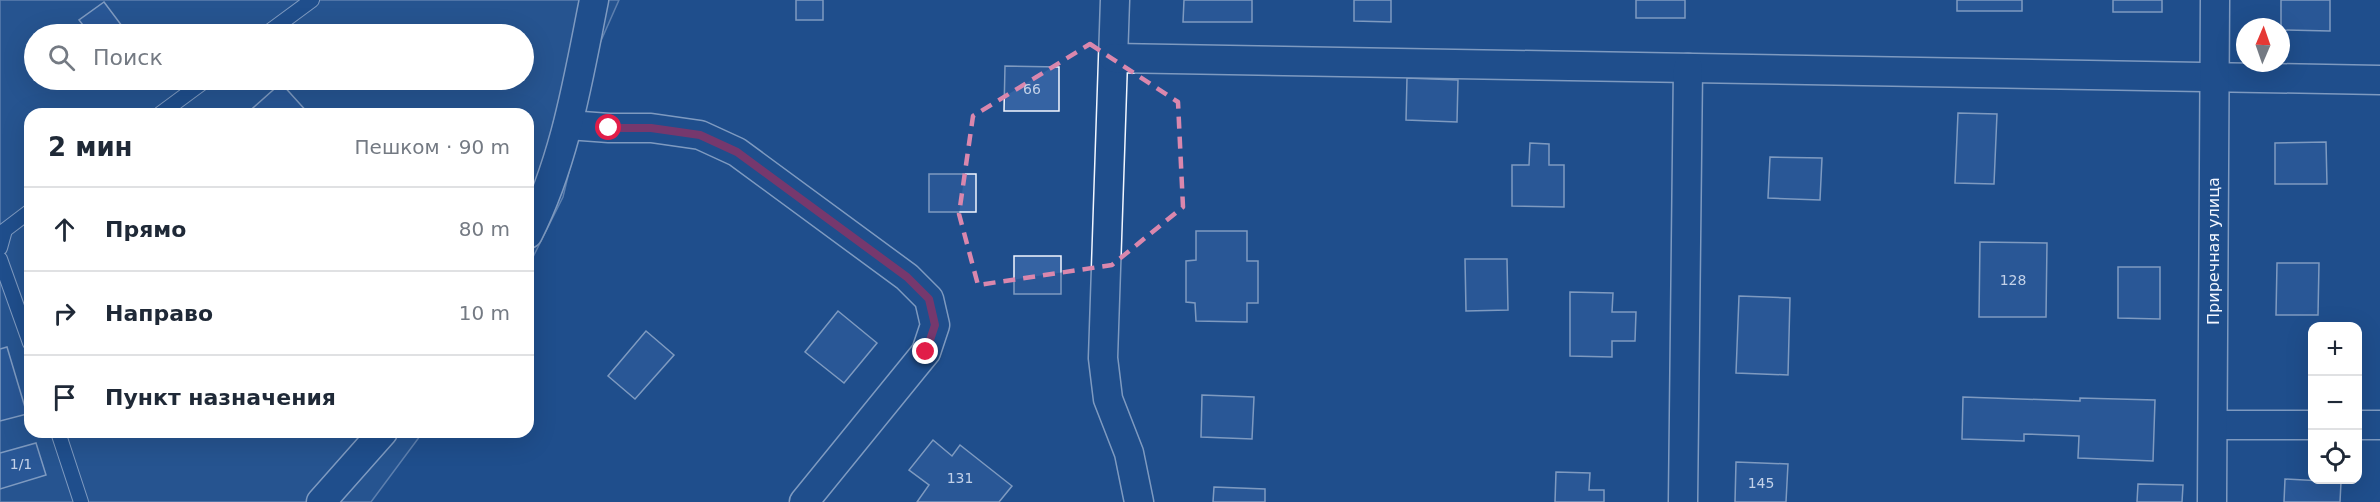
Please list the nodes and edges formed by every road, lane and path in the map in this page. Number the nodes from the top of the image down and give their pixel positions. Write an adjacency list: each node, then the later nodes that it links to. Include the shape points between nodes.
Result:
1 (312, 0): 5 (lane)
2 (594, 0): 12 (street)
3 (1115, 0): 6 (street)
4 (2215, 0): 8 (street, Приречная улица)
5 (280, 24)
6 (1114, 58): 7 (street); 27 (street, via 1103,358 1108,399 1129,453)
7 (1688, 68): 8 (street); 28 (street)
8 (2214, 77): 9 (street); 18 (street, Приречная улица)
9 (2380, 80)
10 (192, 90): 11 (lane)
11 (168, 108)
12 (568, 125): 14 (street); 26 (street, via 651,128 700,135 737,152 907,277 929,299 935,325 926,352)
13 (24, 216): 15 (lane, via 5,230)
14 (534, 221)
15 (0, 248)
16 (0, 259): 17 (lane)
17 (24, 327)
18 (2212, 425): 19 (street); 29 (street, Приречная улица)
19 (2308, 425)
20 (2362, 425): 21 (street)
21 (2380, 425)
22 (60, 438): 24 (lane)
23 (378, 438): 25 (street)
24 (81, 502)
25 (321, 502)
26 (804, 502)
27 (1138, 502)
28 (1683, 502)
29 (2212, 502)

